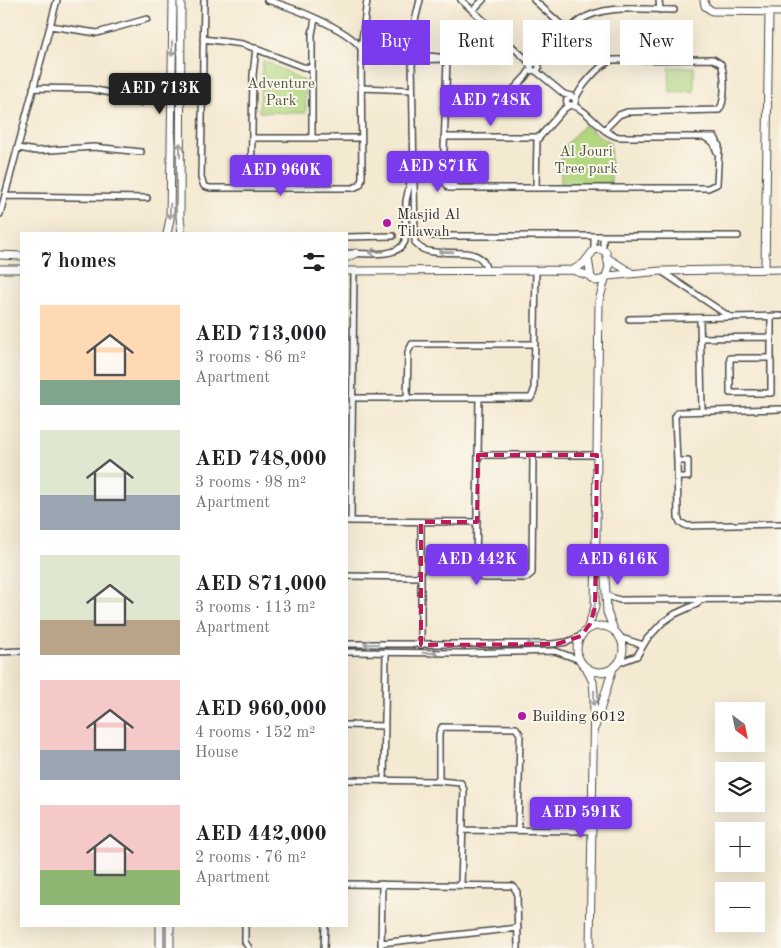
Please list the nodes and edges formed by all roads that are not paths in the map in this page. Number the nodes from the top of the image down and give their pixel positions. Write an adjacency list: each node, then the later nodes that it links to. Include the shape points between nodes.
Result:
1 (56, 0): 25 (street)
2 (173, 0): 58 (street, one-way to 58)
3 (181, 0): 59 (street, one-way to 3)
4 (204, 0): 27 (street)
5 (267, 0): 18 (street)
6 (367, 0): 20 (street)
7 (420, 0): 21 (street)
8 (462, 0): 13 (street)
9 (483, 0): 13 (street)
10 (660, 0): 14 (street)
11 (704, 0): 16 (street, via 705,6 712,11)
12 (537, 1): 23 (street)
13 (473, 10): 22 (street)
14 (660, 10): 15 (street); 24 (street, via 597,12)
15 (674, 10)
16 (768, 12): 17 (street); 78 (street)
17 (781, 12)
18 (315, 18): 28 (street); 35 (street)
19 (147, 19): 25 (street, via 97,33)
20 (364, 20)
21 (415, 20)
22 (484, 20)
23 (557, 20)
24 (581, 20)
25 (50, 26): 36 (street)
26 (362, 34): 28 (street); 31 (street)
27 (203, 39): 30 (street); 51 (street, via 203,184 214,188)
28 (351, 39): 31 (street)
29 (513, 47): 34 (street)
30 (256, 48): 35 (street); 44 (street)
31 (361, 48): 37 (street)
32 (413, 65): 38 (street)
33 (447, 65): 41 (street)
34 (535, 67): 39 (street); 41 (street, via 495,107)
35 (311, 68): 43 (street)
36 (33, 88): 40 (street, via 90,89); 48 (street)
37 (361, 88): 38 (street); 45 (street)
38 (412, 88): 50 (street)
39 (571, 101): 42 (street); 42 (street, via 604,64 612,60 713,59 722,67 722,104 719,110 627,112 619,115); 47 (street)
40 (140, 103)
41 (444, 108): 46 (street)
42 (604, 130): 52 (street, via 619,137 716,139 719,144 718,174 704,187)
43 (312, 137): 44 (street); 45 (street)
44 (252, 138): 51 (street)
45 (360, 138): 51 (street, via 360,185 356,188)
46 (444, 138): 47 (street); 52 (street, via 444,174 448,182 458,187)
47 (538, 138): 52 (street)
48 (18, 148): 49 (street, via 36,151 94,147); 53 (street)
49 (141, 152)
50 (412, 175): 55 (street); 56 (street)
51 (251, 187)
52 (536, 187)
53 (5, 196): 54 (street); 57 (street)
54 (147, 198)
55 (405, 205): 56 (street); 60 (street)
56 (414, 206): 61 (street)
57 (0, 214)
58 (167, 232)
59 (182, 232)
60 (405, 233): 61 (street); 71 (street, one-way to 71, via 404,244 398,250)
61 (414, 234): 82 (street, one-way to 61, via 484,263 471,254 421,250)
62 (348, 236): 63 (street)
63 (392, 236)
64 (431, 236): 65 (street)
65 (594, 236): 66 (street); 68 (street)
66 (604, 236): 67 (street); 69 (street)
67 (738, 236)
68 (594, 250): 69 (street); 75 (street)
69 (604, 250): 76 (street)
70 (348, 253): 71 (street)
71 (356, 253): 74 (street)
72 (1, 255): 73 (street)
73 (20, 256)
74 (348, 257)
75 (588, 258): 84 (street); 87 (street)
76 (609, 259): 86 (street); 88 (street)
77 (0, 269): 80 (street)
78 (765, 269): 79 (street); 85 (street)
79 (781, 269)
80 (20, 270)
81 (350, 270): 82 (street); 99 (street)
82 (486, 270): 83 (street)
83 (536, 270): 84 (street); 97 (street)
84 (572, 270): 87 (street)
85 (661, 271): 86 (street); 92 (street)
86 (632, 272): 88 (street)
87 (591, 277): 88 (street, via 599,282); 89 (street)
88 (606, 278): 89 (street)
89 (599, 301): 108 (street)
90 (771, 316): 91 (street); 92 (street); 95 (street)
91 (781, 316)
92 (730, 317): 93 (street)
93 (700, 318): 94 (street); 96 (street)
94 (629, 320)
95 (771, 337): 96 (street); 100 (street)
96 (700, 338): 105 (street)
97 (535, 344): 102 (street, via 412,344 408,352); 103 (street, via 532,397)
98 (348, 345): 99 (street)
99 (353, 345): 101 (street)
100 (771, 358): 100 (street, via 771,393 730,393 730,358)
101 (352, 398): 102 (street); 110 (street)
102 (407, 399): 103 (street)
103 (478, 399): 106 (street)
104 (781, 409): 105 (street)
105 (702, 410): 109 (street, via 682,410 676,414)
106 (478, 455): 107 (street); 114 (street)
107 (533, 455): 108 (street); 114 (street, via 530,576 479,576 476,569)
108 (597, 455): 116 (street)
109 (677, 461): 111 (street); 111 (street, via 688,461 688,477)
110 (349, 467): 112 (street)
111 (677, 477): 115 (street, via 678,518 686,526)
112 (349, 521): 113 (street)
113 (421, 522): 114 (street); 118 (street)
114 (477, 522)
115 (781, 524)
116 (596, 554): 119 (street, via 605,576); 122 (street, one-way to 122, via 595,607)
117 (348, 576): 118 (street)
118 (421, 577): 127 (street)
119 (607, 596): 120 (street, via 620,600); 123 (street, via 608,616)
120 (701, 599): 121 (street); 128 (street, via 663,622)
121 (781, 599)
122 (587, 630): 123 (street, via 601,625); 124 (street)
123 (615, 630): 125 (street)
124 (581, 636): 127 (street, one-way to 127, via 557,644); 133 (street, via 577,650)
125 (621, 638): 128 (street); 134 (street, via 623,653)
126 (348, 644): 127 (street, one-way to 126)
127 (421, 644)
128 (643, 645): 134 (street, via 637,656)
129 (20, 651): 130 (street)
130 (0, 652)
131 (348, 652): 132 (street)
132 (386, 652): 133 (street, one-way to 133, via 551,651); 137 (street)
133 (580, 660): 135 (street)
134 (616, 665): 135 (street, via 600,672); 138 (street)
135 (586, 667): 138 (street, one-way to 138, via 594,688)
136 (348, 725): 137 (street)
137 (385, 726): 140 (street)
138 (594, 730): 144 (street)
139 (348, 780): 140 (street)
140 (384, 781): 141 (street)
141 (439, 781): 142 (street, via 456,781 463,785); 143 (street, via 439,734 442,727 516,728 520,734)
142 (463, 830): 143 (street); 147 (street)
143 (518, 830): 144 (street)
144 (592, 831): 159 (street)
145 (348, 884): 146 (street)
146 (382, 884): 147 (street); 153 (street)
147 (462, 885): 152 (street, via 516,888)
148 (160, 927): 154 (street)
149 (170, 927): 155 (street)
150 (245, 927): 156 (street, via 245,942)
151 (325, 927): 157 (street)
152 (518, 928): 153 (street); 158 (street)
153 (381, 946)
154 (160, 948)
155 (170, 948)
156 (249, 948)
157 (324, 948)
158 (518, 948)
159 (590, 948)

